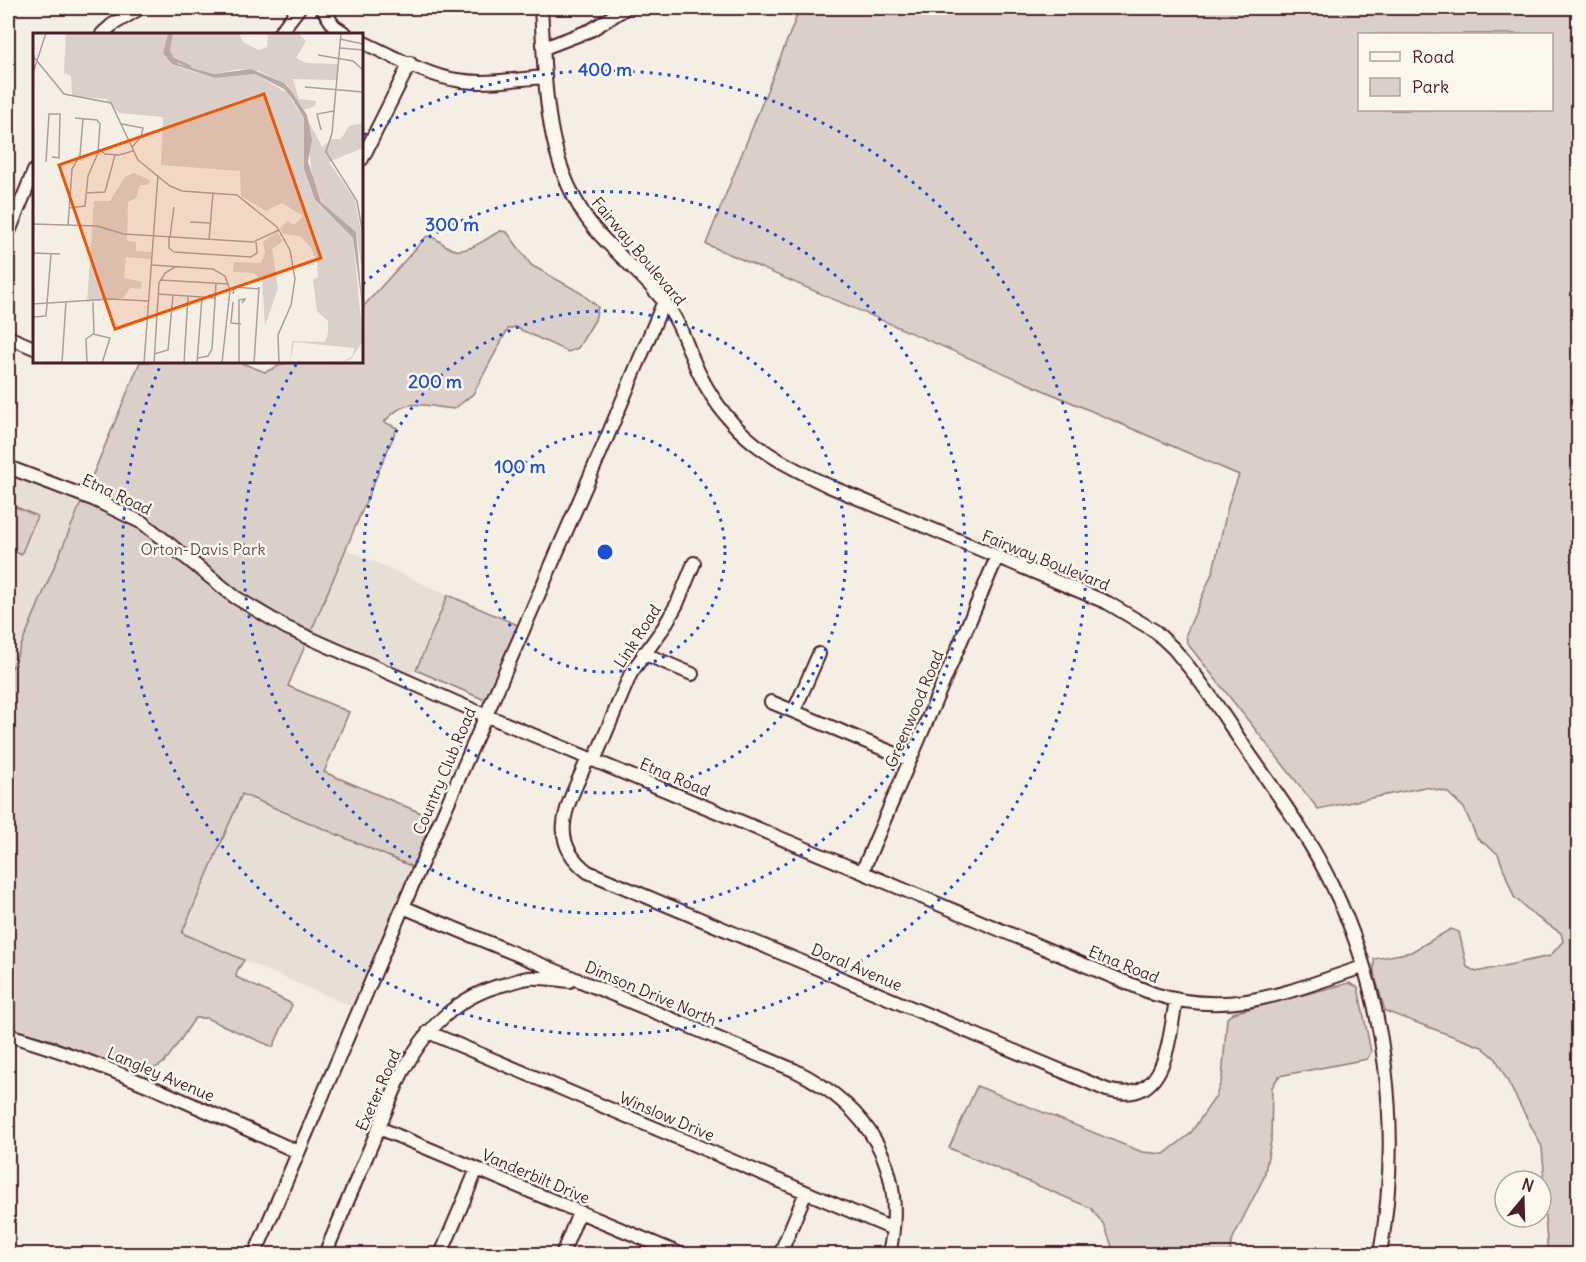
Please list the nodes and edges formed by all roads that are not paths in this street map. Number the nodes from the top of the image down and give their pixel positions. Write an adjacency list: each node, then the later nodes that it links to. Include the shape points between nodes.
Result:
1 (140, 8): 6 (street)
2 (299, 8): 7 (street)
3 (322, 8): 8 (street, via 334,26)
4 (541, 8): 10 (street, Fairway Boulevard)
5 (626, 8): 10 (street, via 591,30)
6 (103, 33)
7 (280, 33)
8 (344, 33)
9 (363, 42): 11 (street)
10 (544, 48): 12 (street, Fairway Boulevard)
11 (410, 63): 12 (street, via 439,76 468,82); 13 (street)
12 (545, 77): 16 (street, Fairway Boulevard, via 555,153 572,195 595,228)
13 (363, 157)
14 (33, 173): 15 (street)
15 (8, 234)
16 (664, 301): 20 (street, Fairway Boulevard, via 700,377 735,427 753,444 790,468); 27 (street, Country Club Road)
17 (8, 338): 18 (street)
18 (33, 348)
19 (8, 467): 27 (street, Etna Road, via 136,519 235,597 287,628)
20 (997, 557): 29 (street, Greenwood Road); 32 (street, Fairway Boulevard, via 1129,614 1155,631 1181,657 1314,850 1346,918)
21 (694, 563): 22 (street, Link Road, via 668,620)
22 (644, 653): 24 (street); 28 (street, Link Road)
23 (819, 654): 26 (street)
24 (692, 675)
25 (771, 702): 26 (street)
26 (795, 711): 29 (street)
27 (486, 715): 28 (street, Etna Road); 31 (street, Country Club Road)
28 (591, 760): 30 (street, Etna Road); 34 (street, Doral Avenue, via 566,812 563,835 571,857 588,872 1107,1090 1134,1092 1157,1077)
29 (910, 760): 30 (street, Greenwood Road)
30 (862, 873): 34 (street, Etna Road)
31 (403, 907): 33 (street, Dimson Drive North); 38 (street, Country Club Road)
32 (1363, 968): 34 (street, Etna Road, via 1248,1002); 50 (street, Fairway Boulevard, via 1379,1027 1390,1112 1388,1197)
33 (581, 982): 35 (street, Exeter Road, via 528,978 495,986 455,1006); 42 (street, Dimson Drive North, via 794,1070 817,1081 849,1106 871,1133 885,1163 892,1192)
34 (1176, 1001)
35 (428, 1032): 37 (street, Exeter Road, via 401,1075); 40 (street, Winslow Drive)
36 (8, 1035): 38 (street, Langley Avenue, via 94,1064)
37 (379, 1128): 39 (street, Vanderbilt Drive); 45 (street, Exeter Road)
38 (298, 1152): 44 (street, Country Club Road)
39 (477, 1169): 41 (street, Vanderbilt Drive); 46 (street)
40 (806, 1192): 42 (street, Winslow Drive); 48 (street)
41 (579, 1213): 43 (street, Vanderbilt Drive); 47 (street)
42 (893, 1228): 49 (street, Dimson Drive North)
43 (674, 1253)
44 (255, 1254)
45 (325, 1254)
46 (441, 1254)
47 (562, 1254)
48 (780, 1254)
49 (889, 1254)
50 (1380, 1254)

